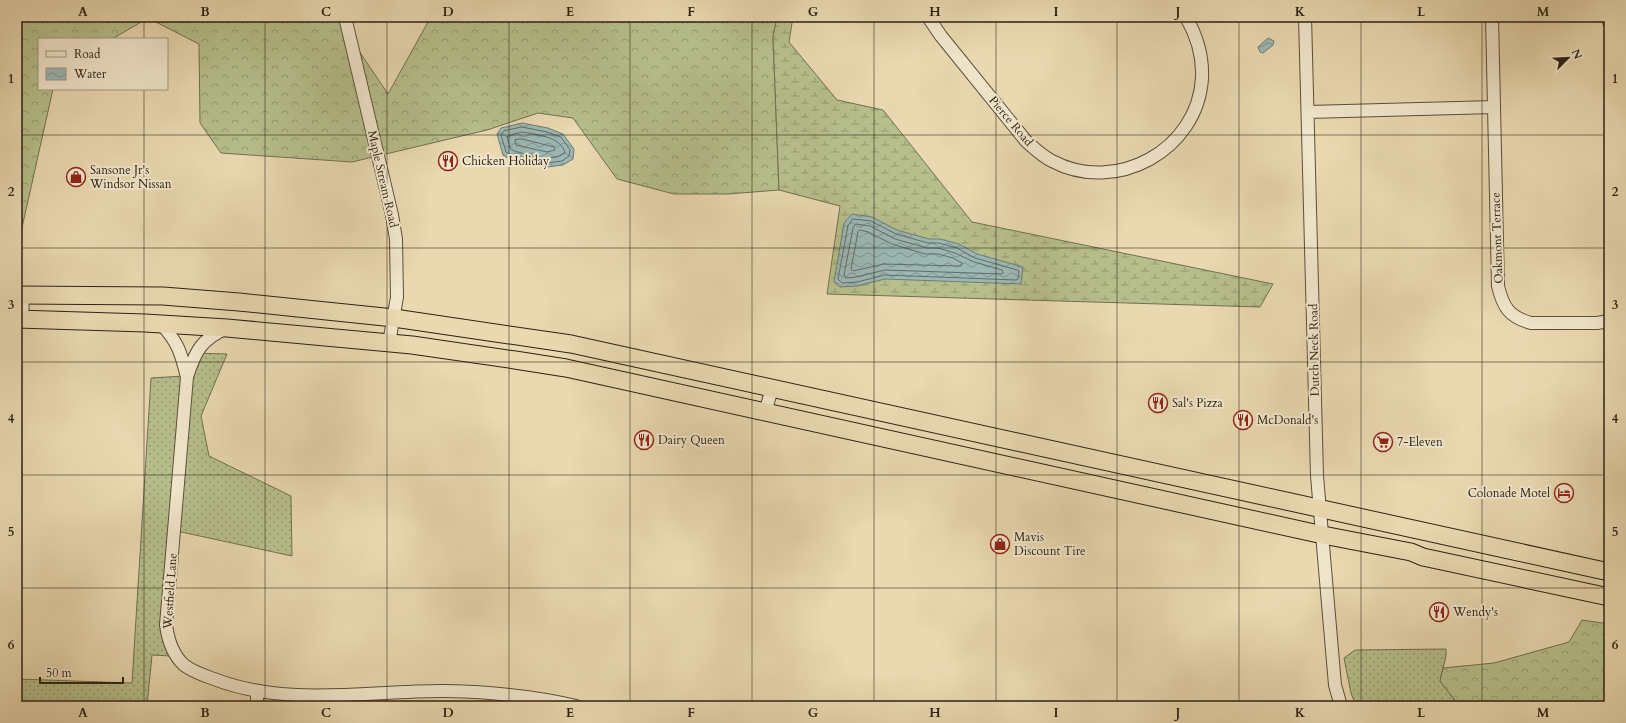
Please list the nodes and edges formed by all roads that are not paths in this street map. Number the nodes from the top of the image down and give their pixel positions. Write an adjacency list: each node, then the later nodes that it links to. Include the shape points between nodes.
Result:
1 (345, 17): 11 (street, Maple Stream Road, via 392,214 396,239 397,297)
2 (928, 17): 3 (street, Pierce Road, via 1039,153 1069,168 1104,173 1140,165 1154,157 1180,135 1189,122 1200,92 1202,62 1195,32)
3 (1186, 17)
4 (1305, 17): 9 (street, Dutch Neck Road)
5 (1492, 17): 8 (street, Oakmont Terrace)
6 (1608, 17): 7 (street)
7 (1609, 22)
8 (1494, 107): 9 (street); 13 (street, Oakmont Terrace, via 1498,286 1501,299 1513,315 1531,323)
9 (1308, 112): 20 (street, Dutch Neck Road, via 1317,476)
10 (20, 295): 11 (highway, via 163,296); 12 (street)
11 (394, 318): 16 (street, Maple Stream Road); 18 (highway, via 571,344)
12 (20, 319): 14 (highway)
13 (1609, 321)
14 (162, 324): 15 (highway); 17 (street, Westfield Lane, via 179,348)
15 (227, 328): 16 (highway); 17 (street, Westfield Lane, via 216,333 194,355)
16 (390, 343): 19 (highway, via 566,368)
17 (187, 377): 24 (street, Westfield Lane, via 167,635 176,657 193,671 230,686)
18 (772, 388): 19 (street); 20 (highway)
19 (765, 412): 21 (highway)
20 (1320, 509): 21 (street, Dutch Neck Road); 22 (highway)
21 (1323, 535): 23 (highway, via 1411,552 1423,557); 28 (street, Dutch Neck Road, via 1334,685)
22 (1609, 572)
23 (1609, 597)
24 (257, 691): 25 (street, Westfield Lane, via 282,695); 26 (street)
25 (373, 700): 27 (street, Westfield Lane, via 446,691 486,692 525,696)
26 (257, 706)
27 (576, 706)
28 (1341, 706)

